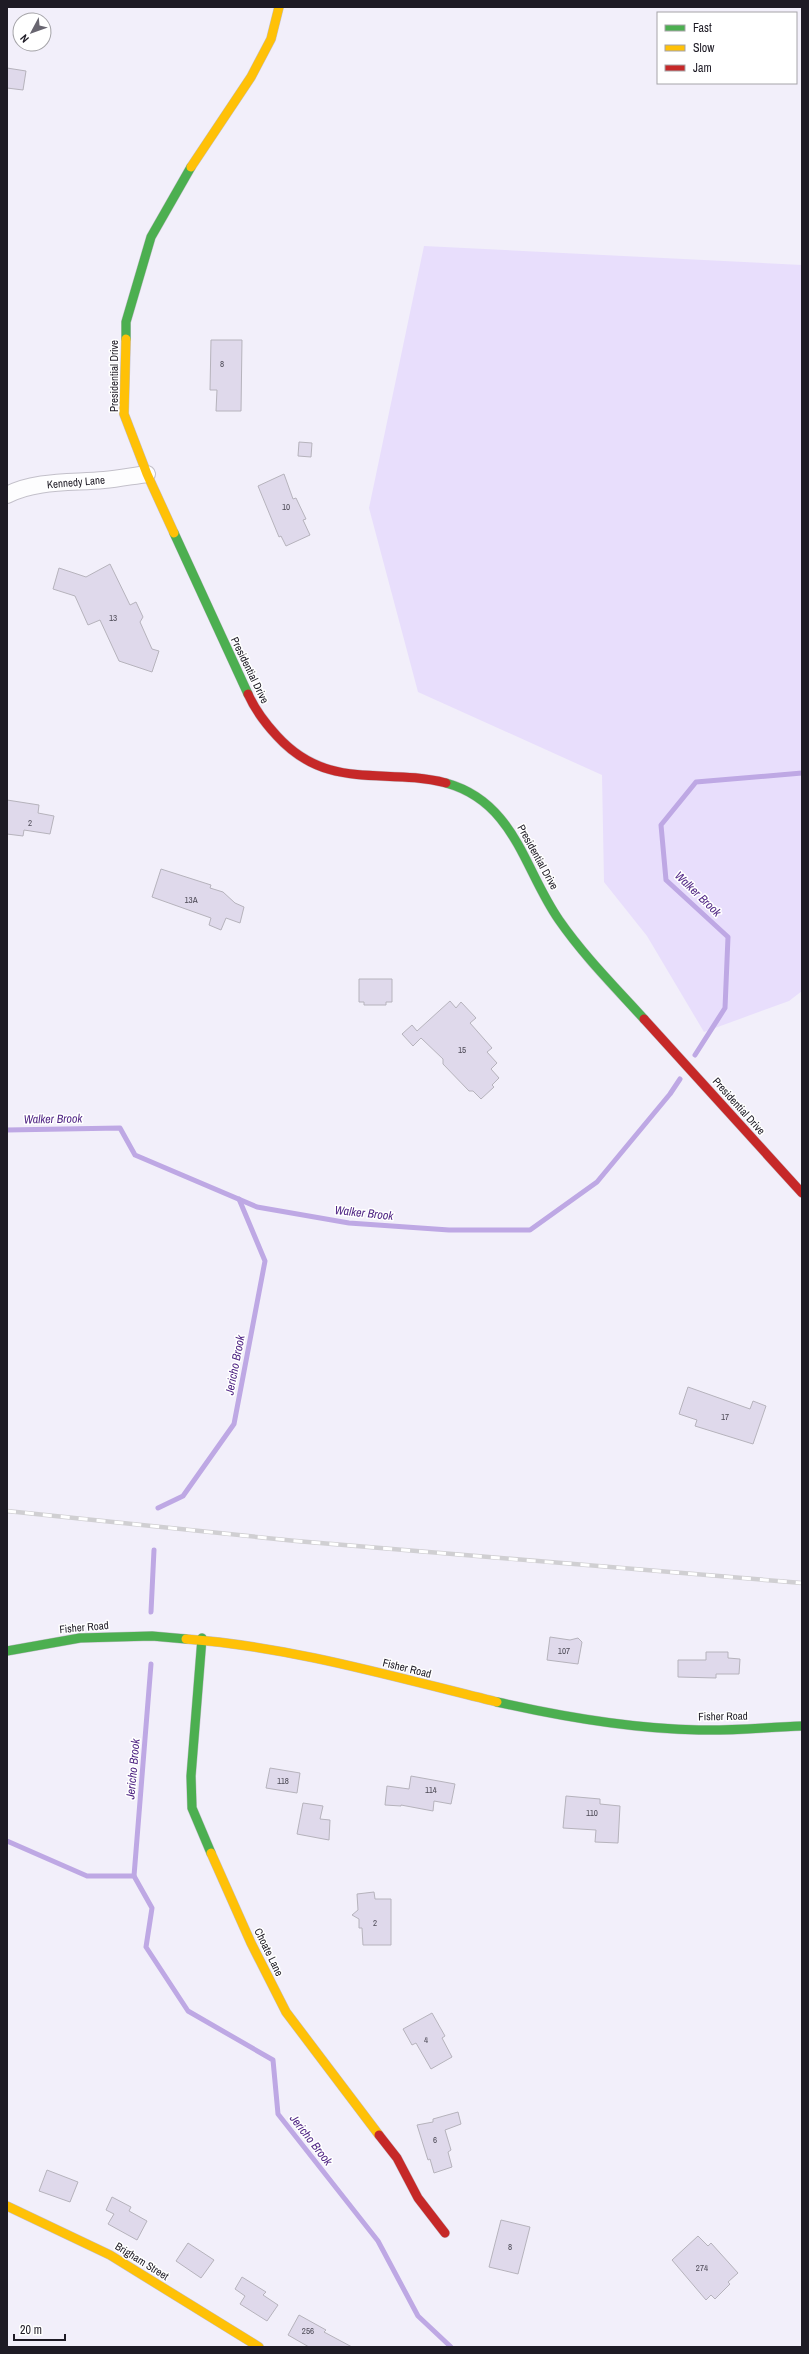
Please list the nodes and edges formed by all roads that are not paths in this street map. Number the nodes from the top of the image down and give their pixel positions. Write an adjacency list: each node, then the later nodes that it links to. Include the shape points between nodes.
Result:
1 (280, 7): 2 (street, Presidential Drive, via 271,39 258,64 176,192 151,237 136,279 126,322 124,414)
2 (147, 474): 3 (street, Kennedy Lane, via 19,488); 4 (street, Presidential Drive, via 253,705 284,745 308,762 327,770 354,774 412,776 446,782 470,794 496,813 512,831 556,915 587,956)
3 (7, 495)
4 (802, 1193)
5 (202, 1638): 6 (street, Fisher Road, via 149,1634 87,1638 36,1644); 7 (street, Fisher Road, via 299,1653 440,1688 575,1716 654,1727 716,1730); 9 (street, Choate Lane, via 191,1776 192,1808 251,1943 286,2012 397,2158 418,2198)
6 (7, 1651)
7 (802, 1726)
8 (7, 2206): 10 (street, Brigham Street, via 110,2255)
9 (445, 2233)
10 (258, 2347)

